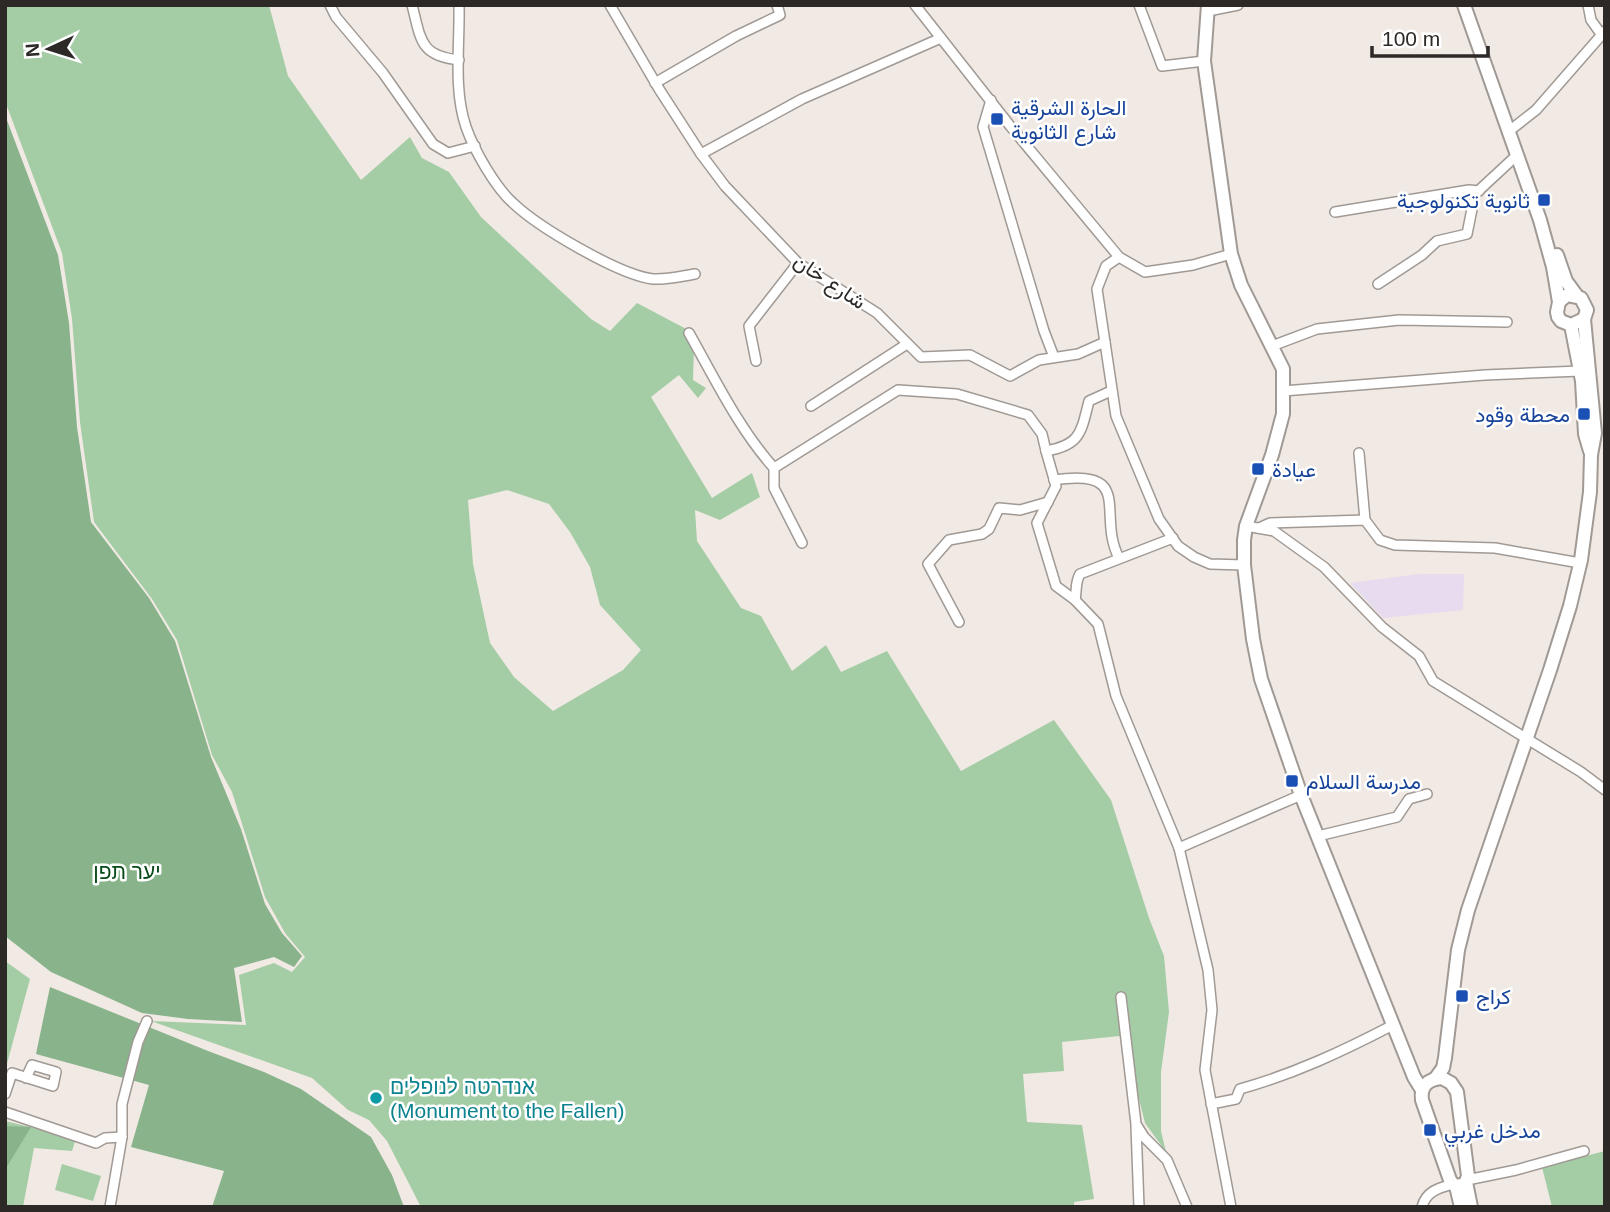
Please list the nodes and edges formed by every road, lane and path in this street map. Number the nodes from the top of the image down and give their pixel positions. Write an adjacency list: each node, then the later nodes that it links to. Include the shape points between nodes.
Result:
1 (330, 5): 20 (street, via 433,144 448,153)
2 (412, 5): 15 (street, via 429,52)
3 (459, 5): 15 (street)
4 (610, 5): 17 (street, شارع خان)
5 (776, 5): 17 (street, via 780,15)
6 (915, 5): 14 (street)
7 (1139, 5): 16 (street, via 1162,66)
8 (1238, 5): 12 (street)
9 (1464, 5): 22 (street)
10 (1470, 5): 19 (street)
11 (1588, 5): 13 (street, via 1591,20)
12 (1208, 8): 16 (street)
13 (1603, 33): 19 (street, via 1536,110)
14 (941, 38): 18 (street); 21 (street, via 802,99)
15 (460, 60): 20 (street, via 461,108)
16 (1204, 61): 25 (street)
17 (655, 83): 21 (street, شارع خان)
18 (991, 100): 26 (street); 39 (street, via 983,127)
19 (1513, 128): 30 (street, via 1566,281)
20 (475, 146): 28 (street, via 513,204 561,237 625,272 654,279)
21 (701, 154): 27 (street, شارع خان, via 725,186)
22 (1516, 156): 23 (street); 31 (street, via 1540,220)
23 (1479, 191): 24 (street); 29 (street, via 1467,234 1437,241)
24 (1335, 212)
25 (1231, 254): 26 (street, via 1153,272); 38 (street)
26 (1119, 257): 36 (street, via 1105,267 1097,289)
27 (799, 263): 37 (street, شارع خان, via 877,313); 40 (street, via 749,326)
28 (695, 274)
29 (1378, 284)
30 (1577, 296): 31 (street); 32 (street, via 1586,306)
31 (1559, 302): 34 (street, via 1558,317)
32 (1584, 319): 34 (street); 47 (street, via 1595,433)
33 (1507, 322): 38 (street, via 1399,320 1317,329)
34 (1571, 325): 41 (street)
35 (689, 333): 48 (street)
36 (1105, 342): 39 (street, شارع خان, via 1078,354); 42 (street)
37 (907, 344): 39 (street, شارع خان, via 921,357 970,355 1010,376); 44 (street)
38 (1272, 346): 43 (street, via 1283,369)
39 (1054, 357)
40 (756, 361)
41 (1580, 371): 43 (street); 47 (street)
42 (1111, 391): 45 (street, via 1089,401 1079,435 1066,448); 53 (street, via 1116,416 1159,519)
43 (1283, 391): 52 (street, via 1283,414)
44 (811, 406)
45 (1046, 452): 48 (street, via 1042,434 1028,415 957,394 898,390); 49 (street)
46 (1359, 453): 51 (street)
47 (1591, 455): 56 (street, via 1591,492)
48 (774, 468): 54 (street, via 774,488)
49 (1054, 480): 50 (street, via 1056,486); 55 (street, via 1082,479 1107,488 1113,546)
50 (1048, 502): 58 (street, via 1038,523 1041,536 1056,586); 59 (street, via 1020,510 999,508 989,529 949,540 928,564)
51 (1365, 520): 52 (street); 56 (street, via 1380,540 1395,545 1495,548)
52 (1252, 527): 57 (street); 60 (street, via 1274,531 1324,567 1382,627 1419,656 1433,681)
53 (1173, 538): 55 (street); 57 (street, via 1210,564)
54 (802, 543)
55 (1119, 558): 58 (street, via 1080,574)
56 (1580, 563): 60 (street)
57 (1244, 565): 63 (street, via 1261,679)
58 (1075, 600): 65 (street, via 1098,624 1116,696)
59 (959, 622)
60 (1526, 738): 61 (street); 66 (street)
61 (1605, 790)
62 (1427, 794): 64 (street, via 1409,799 1397,817)
63 (1301, 795): 64 (street); 65 (street)
64 (1318, 836): 69 (street)
65 (1179, 848): 75 (street, via 1208,970 1212,1010 1205,1070)
66 (1475, 894): 71 (street, via 1458,950 1443,1068); 72 (street, via 1452,1064)
67 (1121, 997): 77 (street)
68 (147, 1021): 78 (street, via 122,1104)
69 (1393, 1025): 73 (street); 75 (street, via 1340,1053 1240,1089 1236,1099)
70 (26, 1078): 74 (street, via 12,1073)
71 (1435, 1079): 72 (street, via 1447,1080); 73 (street)
72 (1455, 1088): 80 (street)
73 (1422, 1090): 80 (street, via 1425,1109)
74 (5, 1094)
75 (1211, 1104): 84 (street)
76 (5, 1112): 78 (street, via 96,1143)
77 (1136, 1124): 81 (street, via 1167,1160); 83 (street)
78 (122, 1137): 82 (street)
79 (1584, 1151): 80 (street)
80 (1458, 1181): 85 (street, via 1427,1195); 86 (street); 87 (street)
81 (1182, 1204)
82 (110, 1207)
83 (1139, 1207)
84 (1231, 1207)
85 (1422, 1207)
86 (1461, 1207)
87 (1471, 1207)

